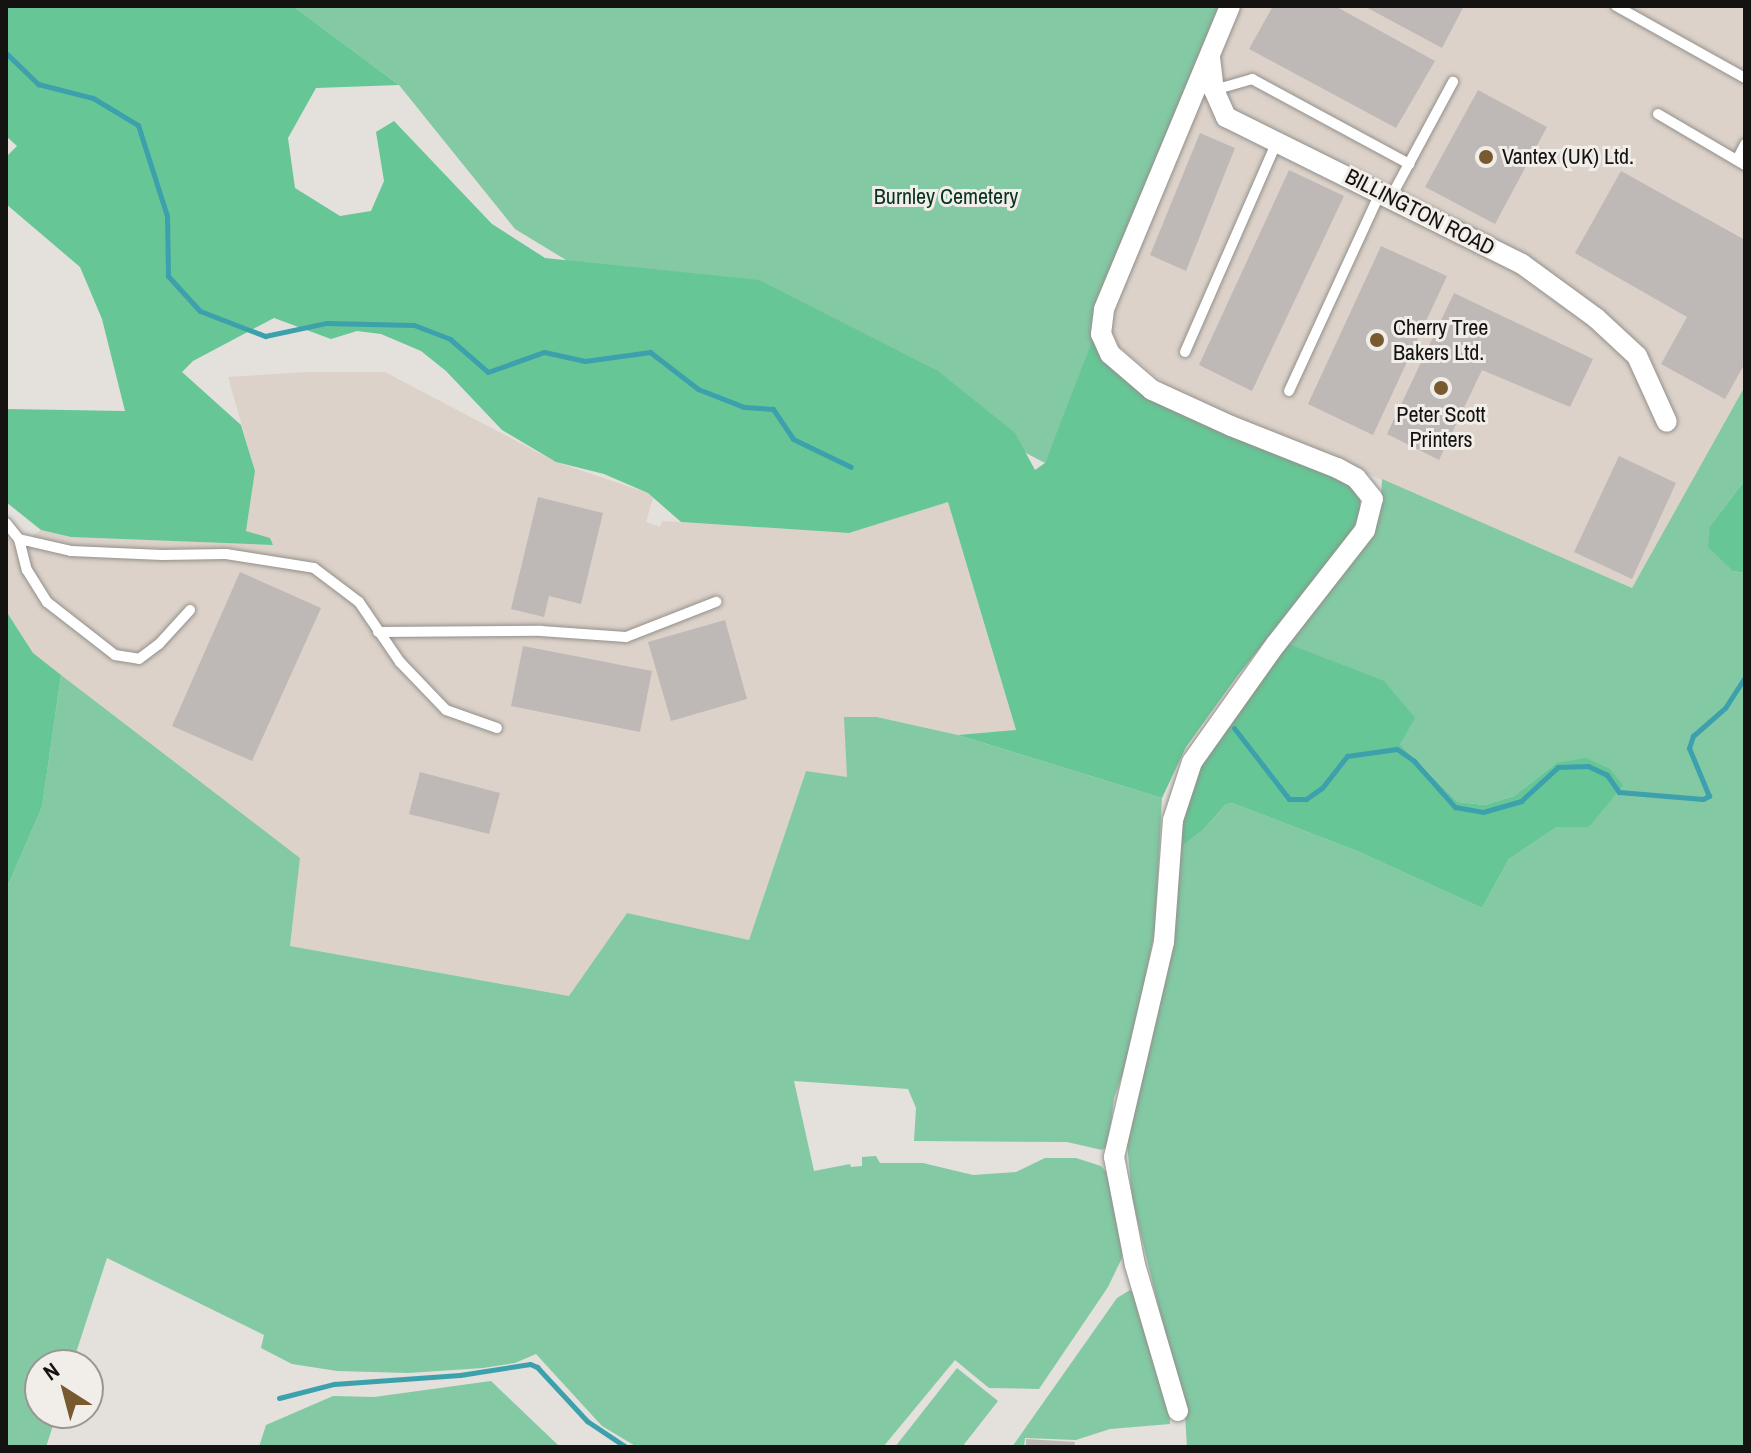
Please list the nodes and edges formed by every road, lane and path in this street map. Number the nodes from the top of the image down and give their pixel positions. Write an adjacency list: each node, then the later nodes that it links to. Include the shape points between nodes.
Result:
1 (1230, 6): 3 (street, BILLINGTON ROAD)
2 (1616, 6): 4 (lane)
3 (1210, 58): 6 (street, BILLINGTON ROAD); 22 (street, via 1104,309 1101,334 1110,354 1152,390 1337,468 1356,478 1373,499 1365,530 1192,762 1173,820 1164,942 1114,1157 1135,1265)
4 (1745, 78)
5 (1453, 82): 11 (lane)
6 (1214, 90): 8 (street, BILLINGTON ROAD, via 1226,117); 11 (lane, via 1252,79)
7 (1658, 114): 10 (lane)
8 (1277, 141): 12 (street, BILLINGTON ROAD); 13 (lane)
9 (1745, 144): 10 (lane)
10 (1741, 162)
11 (1409, 164): 12 (lane)
12 (1386, 194): 14 (lane); 15 (street, BILLINGTON ROAD, via 1522,264 1596,318 1637,356)
13 (1185, 352)
14 (1289, 391)
15 (1667, 422)
16 (6, 523): 17 (lane)
17 (19, 539): 19 (lane, via 27,570 47,602 115,655 139,659); 20 (lane, via 71,551 226,554 314,568 359,602)
18 (716, 602): 20 (lane, via 626,637 541,631)
19 (190, 610)
20 (378, 632): 21 (lane, via 446,710)
21 (497, 728)
22 (1178, 1411)

